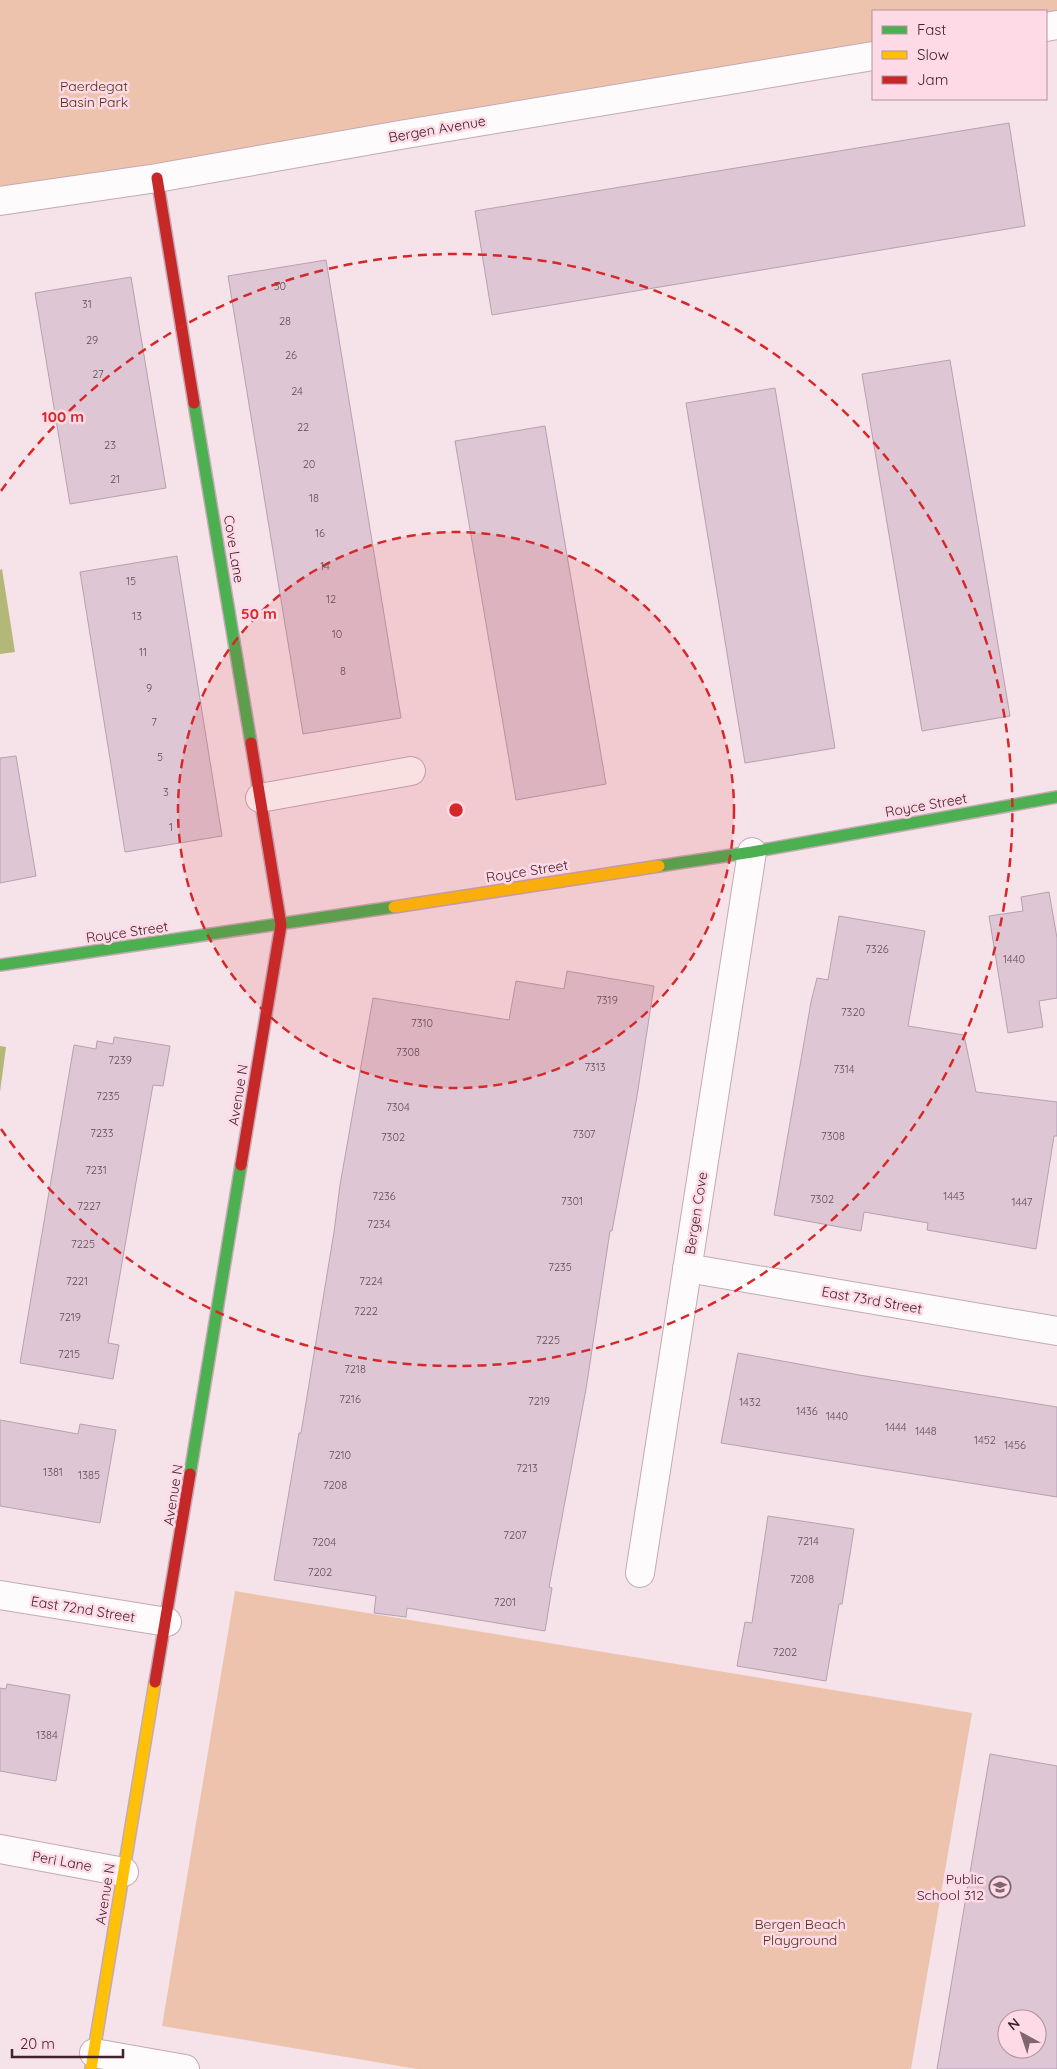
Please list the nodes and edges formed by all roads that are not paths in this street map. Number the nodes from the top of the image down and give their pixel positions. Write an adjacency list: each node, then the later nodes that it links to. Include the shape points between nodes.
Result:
1 (872, 56): 2 (street, Bergen Avenue)
2 (157, 178): 3 (street, Bergen Avenue); 6 (street, Cove Lane)
3 (0, 200)
4 (411, 771): 6 (street)
5 (1057, 797): 7 (street, Royce Street)
6 (260, 798): 8 (street, Cove Lane)
7 (752, 852): 8 (street, Royce Street); 10 (street, Bergen Cove)
8 (281, 926): 9 (street, Royce Street); 14 (street, Avenue N)
9 (0, 965)
10 (687, 1268): 11 (street, East 73rd Street); 12 (street, Bergen Cove)
11 (1057, 1331)
12 (640, 1573)
13 (0, 1595): 14 (street, East 72nd Street)
14 (167, 1622): 16 (street, Avenue N)
15 (0, 1850): 16 (street, Peri Lane)
16 (124, 1872): 17 (street, Avenue N)
17 (92, 2061): 18 (street)
18 (185, 2069)

